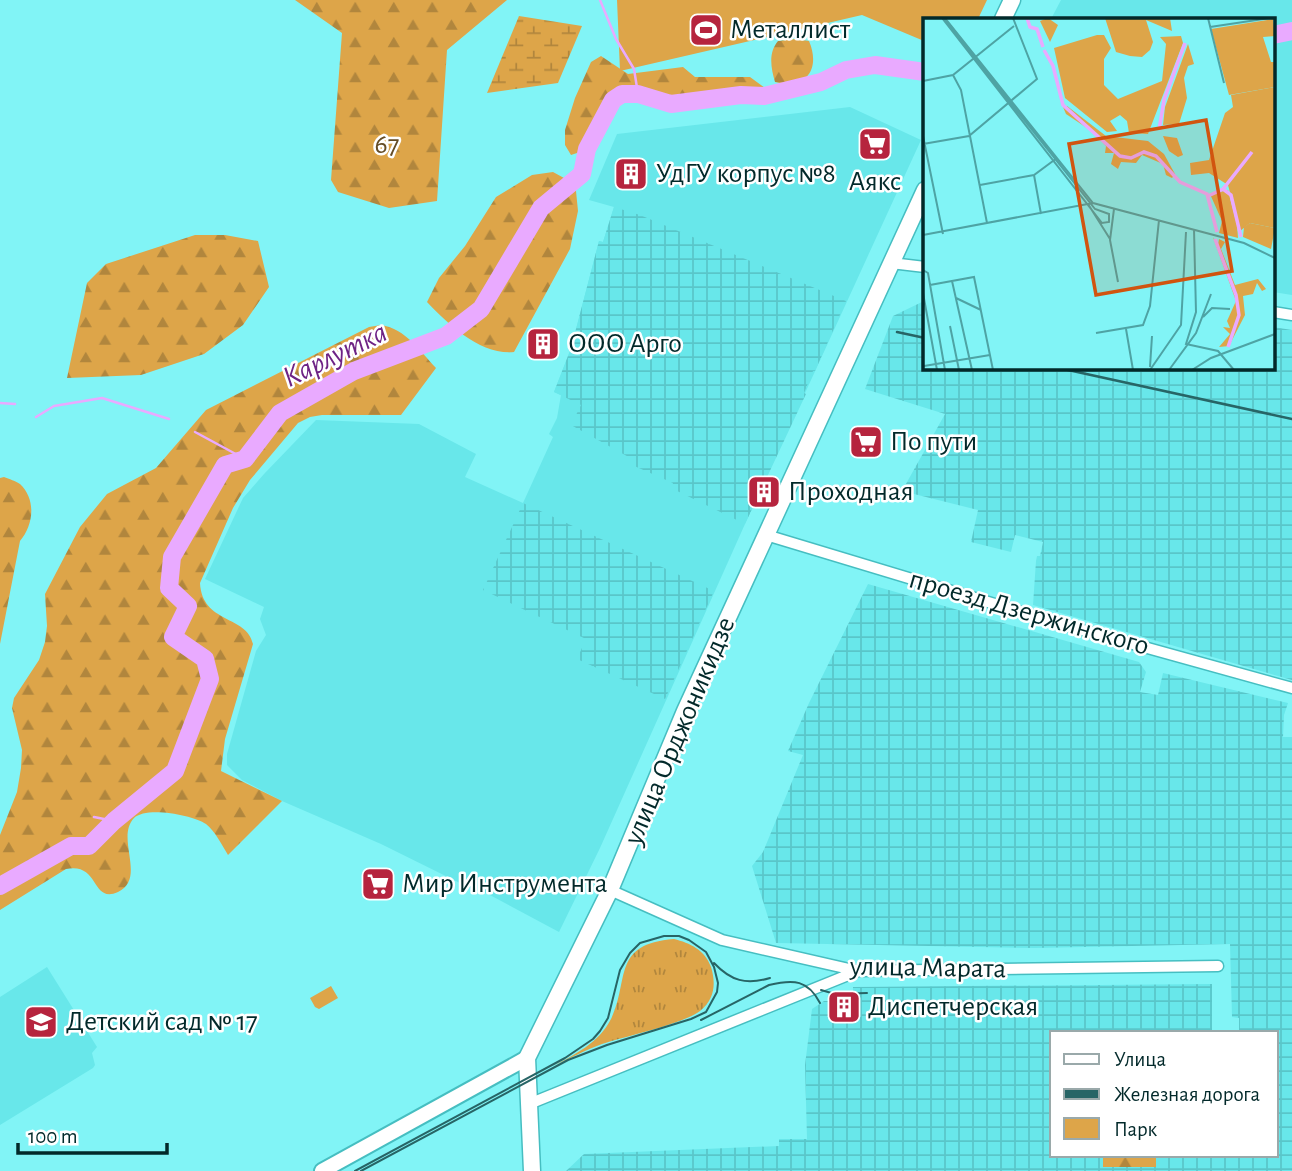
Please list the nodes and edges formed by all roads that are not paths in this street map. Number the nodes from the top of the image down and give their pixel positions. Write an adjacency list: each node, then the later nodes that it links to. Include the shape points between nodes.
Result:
1 (1012, 0): 2 (main road)
2 (1003, 18)
3 (923, 194): 4 (main road, улица Орджоникидзе)
4 (891, 262): 5 (street); 8 (main road, улица Орджоникидзе)
5 (923, 267)
6 (1274, 312): 7 (street)
7 (1292, 315)
8 (766, 536): 9 (street, проезд Дзержинского); 10 (main road, улица Орджоникидзе, via 685,710)
9 (1292, 688)
10 (610, 890): 12 (street, улица Марата, via 722,940); 13 (main road, улица Орджоникидзе)
11 (1218, 965): 12 (street, улица Марата)
12 (859, 971): 14 (street)
13 (527, 1058): 14 (main road); 15 (main road)
14 (529, 1104): 16 (main road)
15 (322, 1171)
16 (532, 1171)

